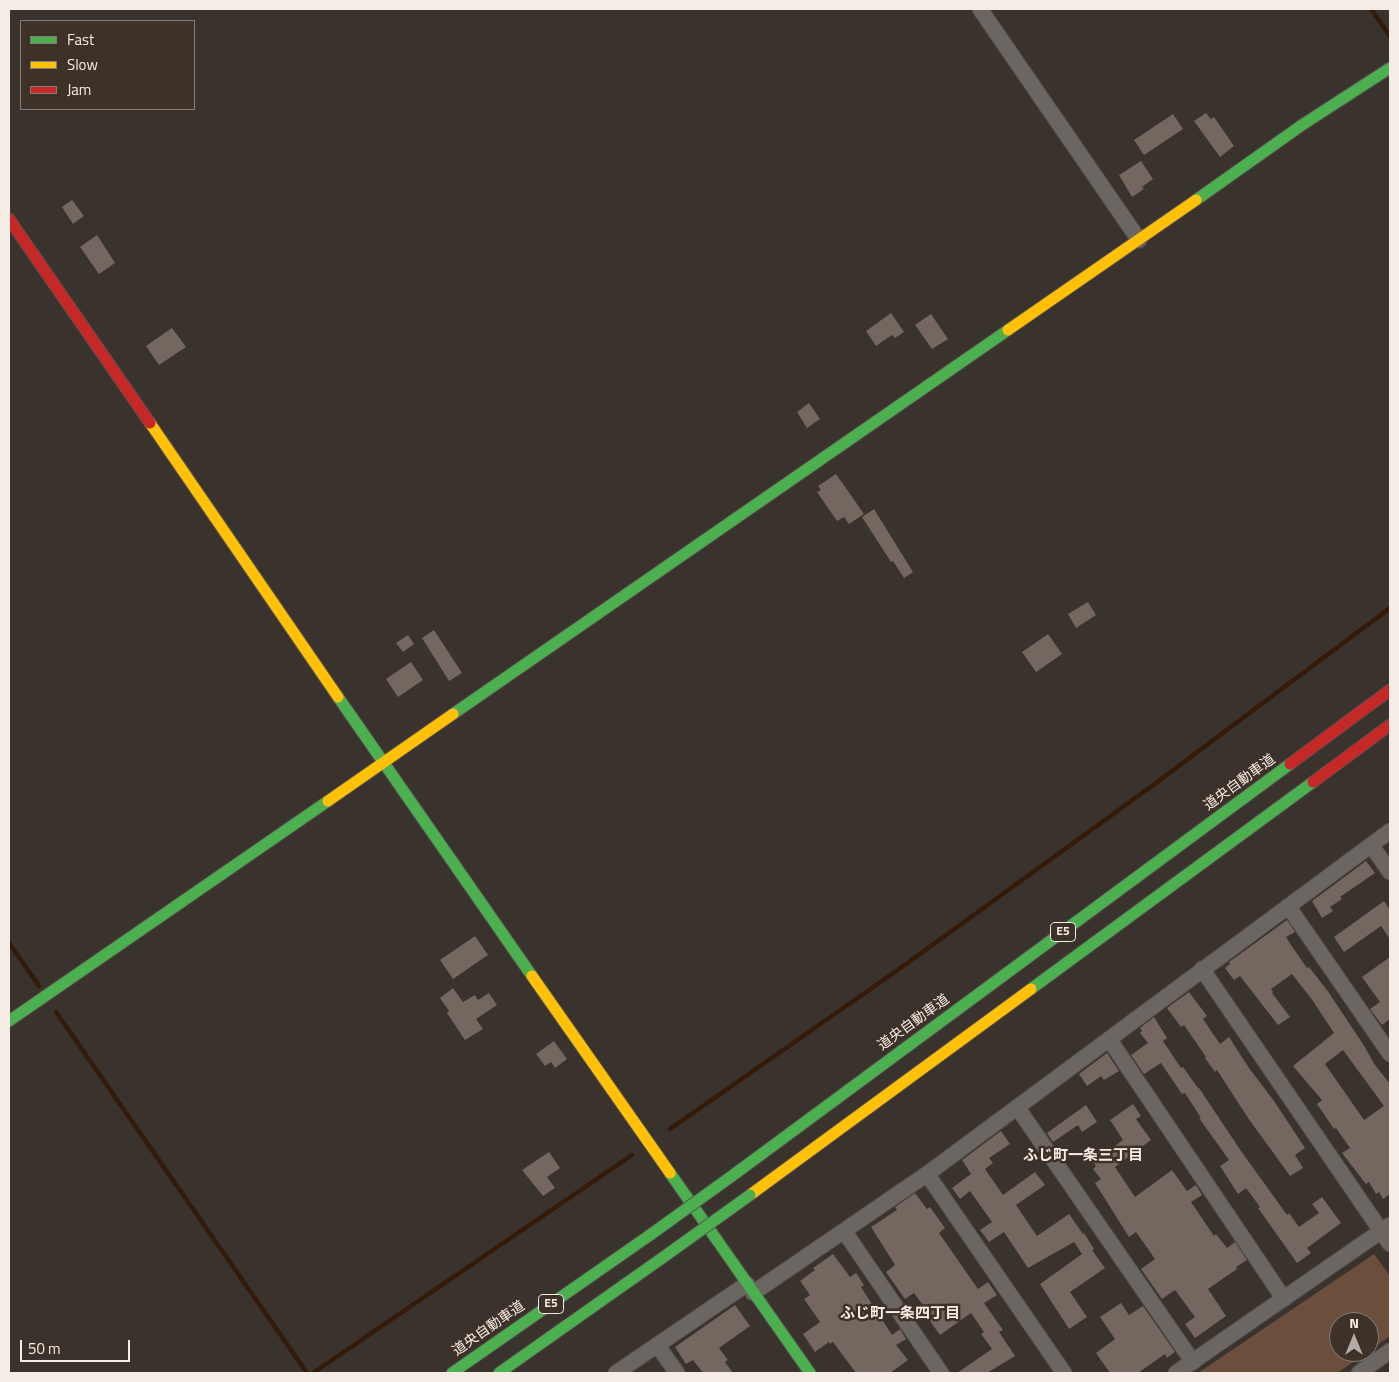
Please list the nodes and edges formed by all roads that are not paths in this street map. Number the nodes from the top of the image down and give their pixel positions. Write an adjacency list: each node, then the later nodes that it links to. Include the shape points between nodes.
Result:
1 (980, 9): 4 (street)
2 (1390, 68): 4 (main road, via 1302,124)
3 (9, 220): 7 (main road)
4 (1139, 240): 7 (main road)
5 (1390, 690): 26 (main road, 道央自動車道 / E5, bridge, via 736,1173)
6 (1390, 725): 27 (main road, E5, bridge, via 750,1195)
7 (383, 762): 13 (main road); 21 (main road)
8 (1390, 831): 9 (street)
9 (1371, 845): 10 (street); 11 (street)
10 (1390, 872)
11 (1288, 906): 12 (street); 15 (street)
12 (1202, 969): 14 (street); 18 (street)
13 (9, 1021)
14 (1109, 1039): 16 (street); 22 (street)
15 (1390, 1054)
16 (1017, 1107): 17 (street); 25 (street)
17 (927, 1174): 19 (street); 32 (street)
18 (1386, 1229): 20 (street); 22 (street)
19 (844, 1231): 21 (street); 31 (street)
20 (1390, 1244)
21 (750, 1288): 23 (street); 30 (main road)
22 (1284, 1299): 25 (street)
23 (657, 1345): 28 (street); 29 (street)
24 (1390, 1351): 34 (street)
25 (1193, 1362): 33 (street)
26 (452, 1373)
27 (498, 1373)
28 (616, 1373)
29 (677, 1373)
30 (810, 1373)
31 (942, 1373)
32 (1064, 1373)
33 (1176, 1373)
34 (1358, 1373)

